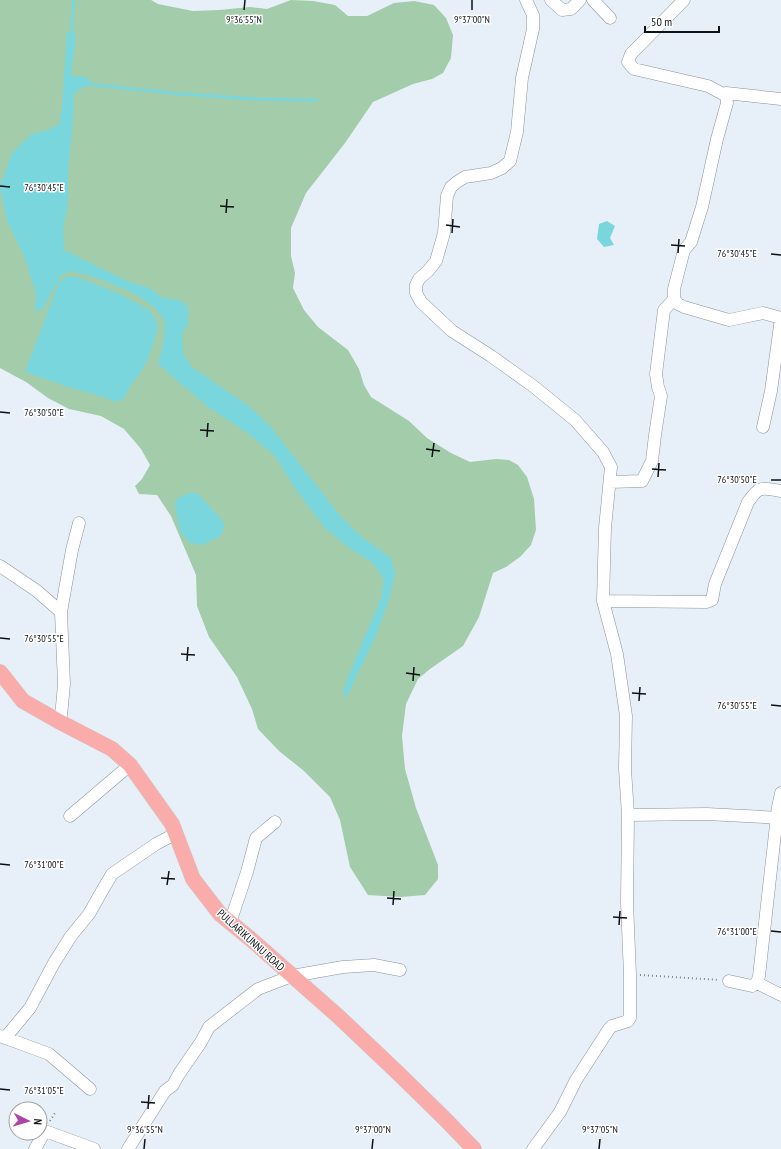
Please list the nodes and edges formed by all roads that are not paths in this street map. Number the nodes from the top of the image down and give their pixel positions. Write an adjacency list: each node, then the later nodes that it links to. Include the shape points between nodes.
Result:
1 (526, 0): 12 (street, via 533,15 533,29 522,78 517,132 510,161 491,173 465,177 451,187 447,196 444,233 436,260 419,279 416,293 420,302 452,331 533,386 575,420 607,459 611,467)
2 (551, 0): 3 (street, via 562,10 571,10)
3 (580, 0)
4 (593, 0): 6 (street)
5 (684, 0): 7 (street, via 631,54 628,62 634,70 708,86 723,94)
6 (610, 18)
7 (726, 93): 8 (street); 9 (street, via 727,104 702,207 691,242 684,250)
8 (781, 99)
9 (674, 299): 10 (street, via 684,307 729,320 763,313); 12 (street, via 664,310 656,374 661,396 652,461 642,482)
10 (781, 318): 11 (street)
11 (763, 427)
12 (610, 482): 16 (street, via 605,528)
13 (781, 491): 16 (street, via 761,489 755,492 748,502 715,584 712,600)
14 (79, 523): 17 (street, via 69,560)
15 (0, 566): 17 (street)
16 (603, 601): 22 (street, via 617,654 626,716 625,769)
17 (61, 612): 19 (street, via 64,684)
18 (0, 672): 19 (main road, PULLARIKUNNU ROAD, via 23,701)
19 (60, 722): 20 (main road, PULLARIKUNNU ROAD, via 112,749)
20 (130, 765): 23 (street); 26 (main road, PULLARIKUNNU ROAD, via 172,824)
21 (781, 793): 24 (street)
22 (628, 815): 24 (street, via 707,814); 39 (street, via 630,1020 609,1029 576,1080 560,1112)
23 (70, 816)
24 (779, 818): 31 (street)
25 (275, 822): 27 (street, via 256,838)
26 (175, 834): 27 (main road, PULLARIKUNNU ROAD, via 193,879); 33 (street, via 112,874 89,914 54,963 30,1008)
27 (230, 923): 29 (main road, PULLARIKUNNU ROAD)
28 (400, 970): 29 (street, via 374,964)
29 (292, 976): 37 (street, via 258,989 209,1027 173,1085 165,1092); 38 (main road, PULLARIKUNNU ROAD, via 398,1073)
30 (729, 981): 31 (street, via 752,986)
31 (758, 983): 32 (street)
32 (781, 995)
33 (2, 1037): 34 (street, via 49,1054)
34 (90, 1089)
35 (35, 1149): 36 (street, via 45,1131)
36 (94, 1149)
37 (128, 1149)
38 (474, 1149)
39 (533, 1149)

